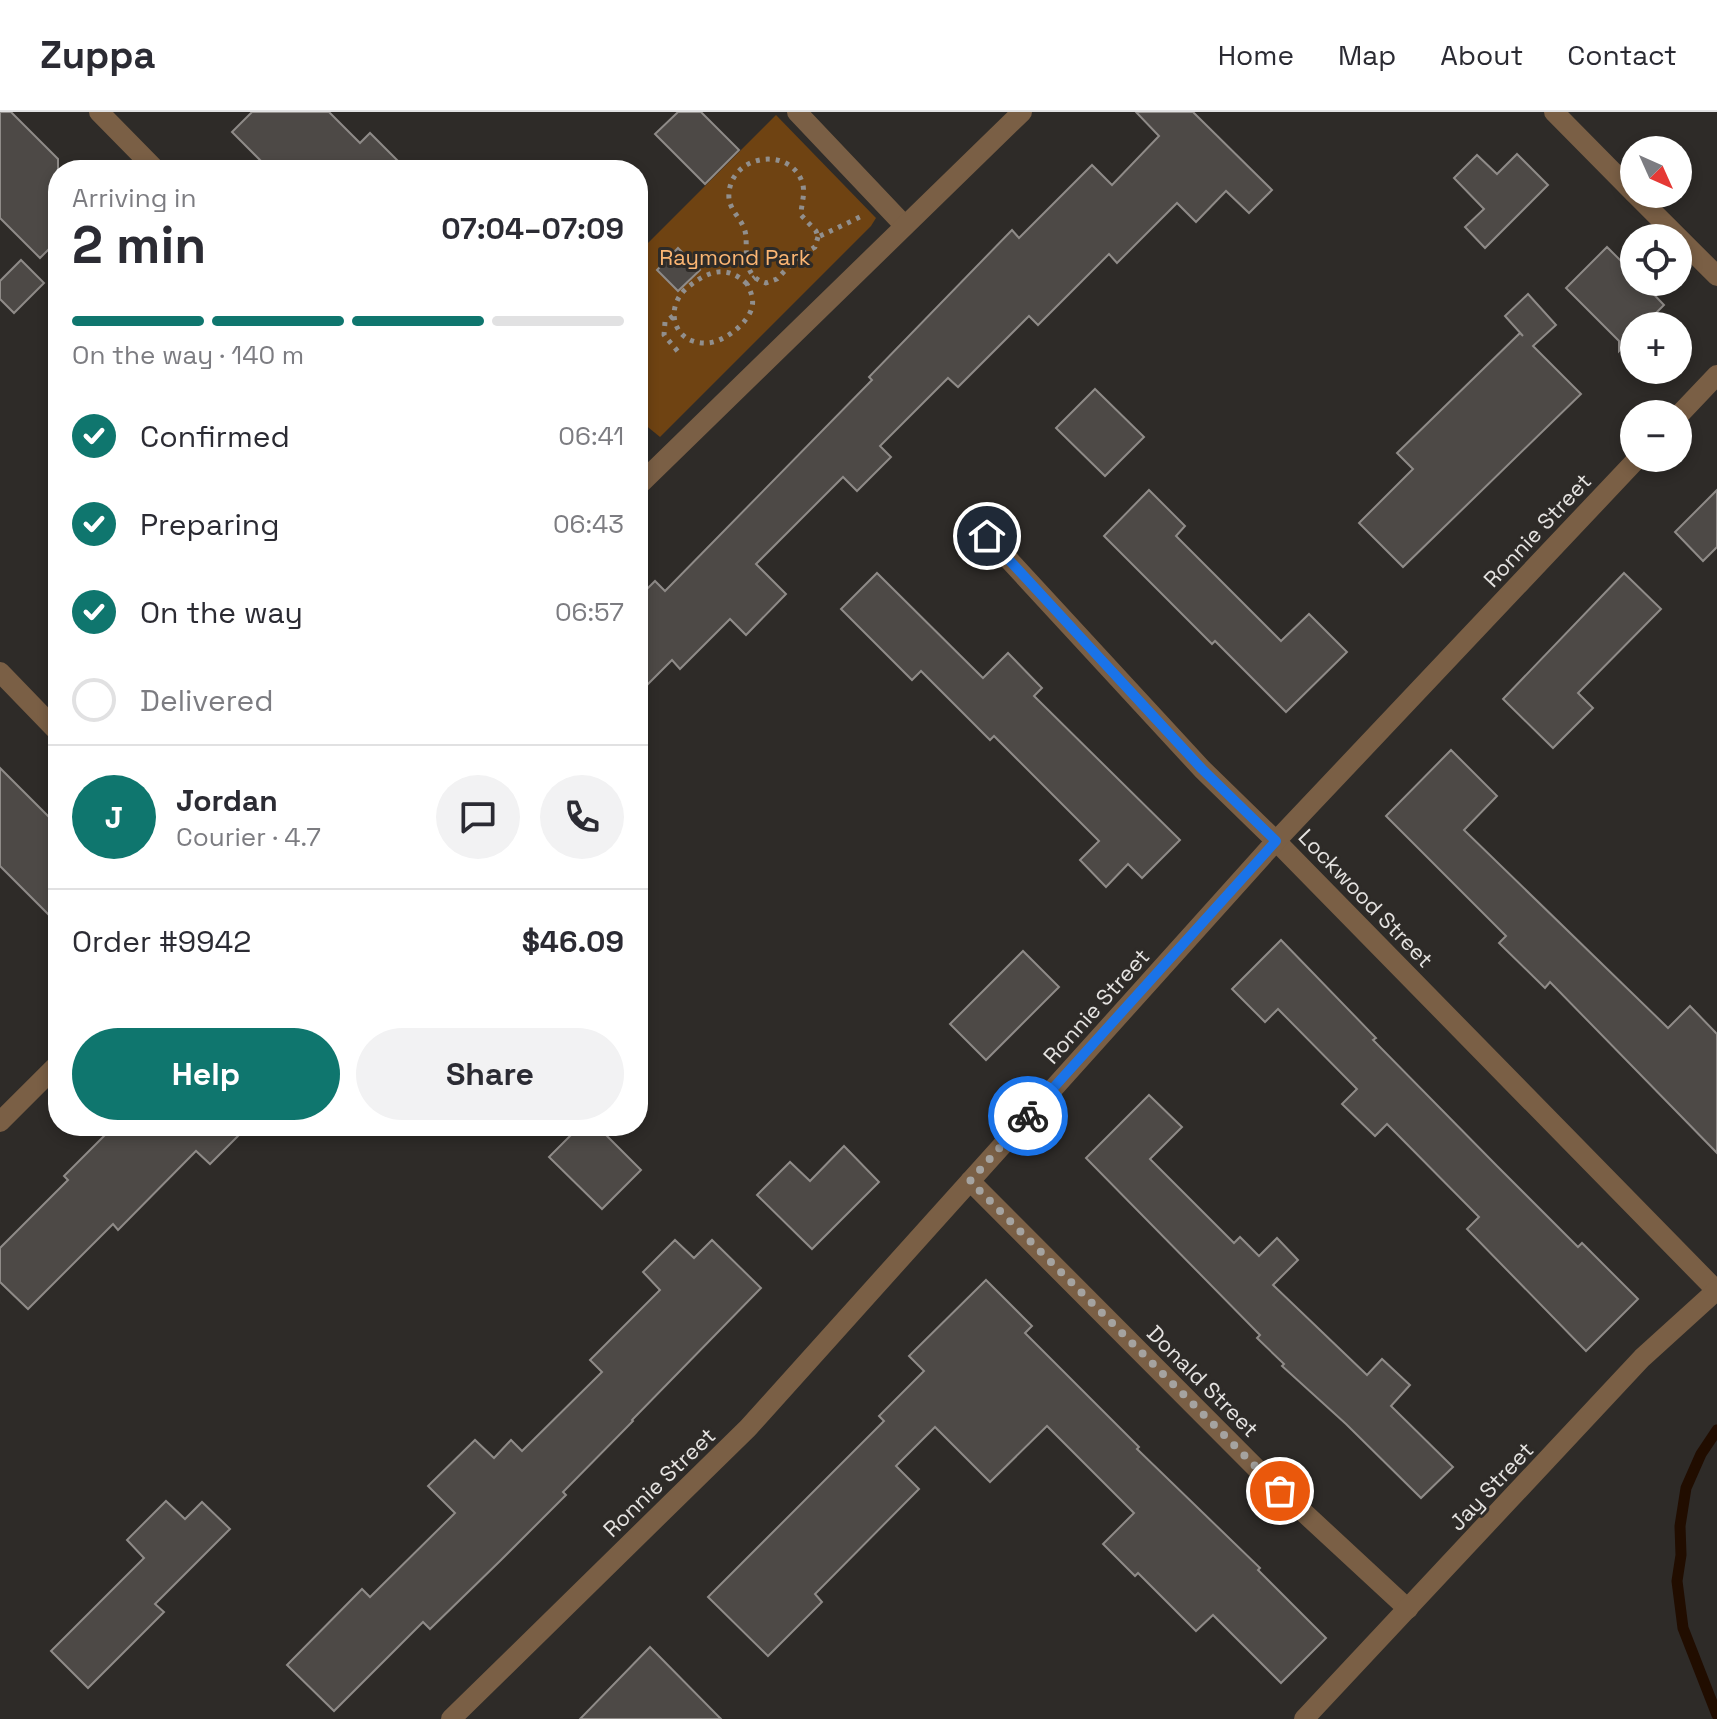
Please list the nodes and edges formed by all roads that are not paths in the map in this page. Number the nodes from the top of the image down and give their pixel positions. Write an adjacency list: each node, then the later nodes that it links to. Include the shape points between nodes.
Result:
1 (99, 112): 5 (street)
2 (797, 112): 8 (street)
3 (1022, 112): 8 (street)
4 (1554, 112): 6 (street)
5 (146, 160)
6 (1620, 178)
7 (1650, 208): 9 (street)
8 (904, 225): 13 (street)
9 (1717, 276)
10 (1717, 375): 11 (street)
11 (1692, 401)
12 (1625, 472): 17 (street, Ronnie Street)
13 (648, 476)
14 (987, 536): 17 (street, Lockwood Street, via 1202,769)
15 (0, 672): 16 (street)
16 (48, 722)
17 (1276, 841): 20 (street, Ronnie Street); 21 (street, Lockwood Street)
18 (48, 1074): 19 (street)
19 (0, 1122)
20 (970, 1181): 22 (street, Donald Street, via 1259,1471); 23 (street, Ronnie Street, via 748,1428)
21 (1717, 1290): 22 (street, Jay Street, via 1642,1358)
22 (1408, 1609): 24 (street, Jay Street)
23 (451, 1719)
24 (1304, 1719)

